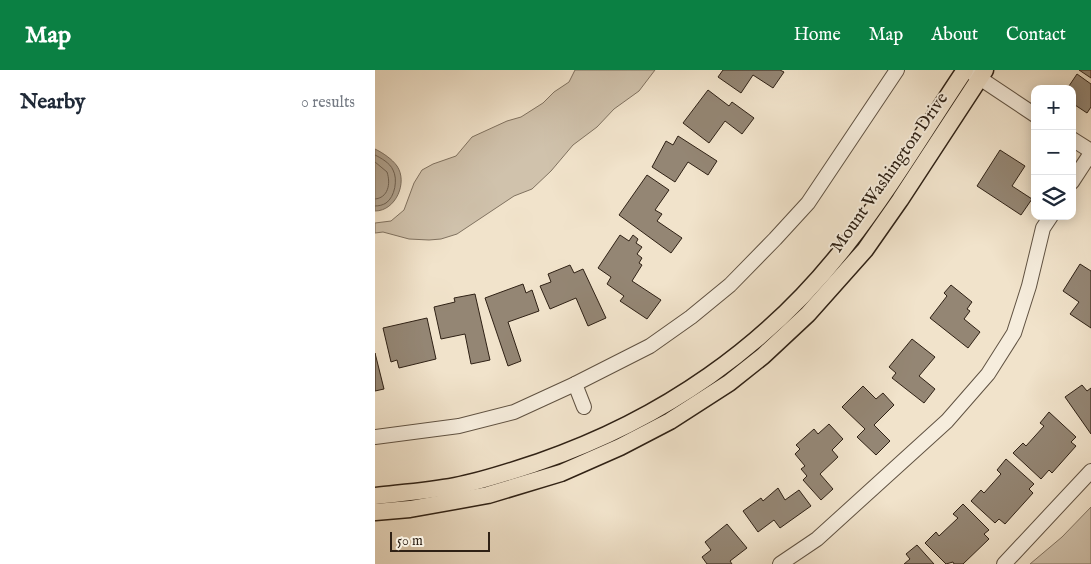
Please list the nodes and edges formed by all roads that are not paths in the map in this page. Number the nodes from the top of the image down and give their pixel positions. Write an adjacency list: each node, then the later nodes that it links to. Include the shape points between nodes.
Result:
1 (897, 70): 8 (street, via 808,203 729,285 649,346)
2 (974, 72): 3 (street); 12 (main road, Mount Washington Drive, via 846,245 764,332 719,369 670,402 621,429 568,452 455,486); 13 (main road, Mount Washington Drive, via 900,200 865,250 808,314 729,383 670,421 561,473 488,495)
3 (1031, 112)
4 (1076, 142): 5 (street)
5 (1091, 152): 6 (street)
6 (1076, 176)
7 (1048, 220): 14 (street, via 1043,228 1014,333 988,374 947,421 817,539)
8 (575, 384): 9 (street); 10 (street, via 514,412 459,426)
9 (583, 406)
10 (375, 437)
11 (1091, 472): 15 (street)
12 (375, 496)
13 (375, 512)
14 (780, 564)
15 (1004, 564)

